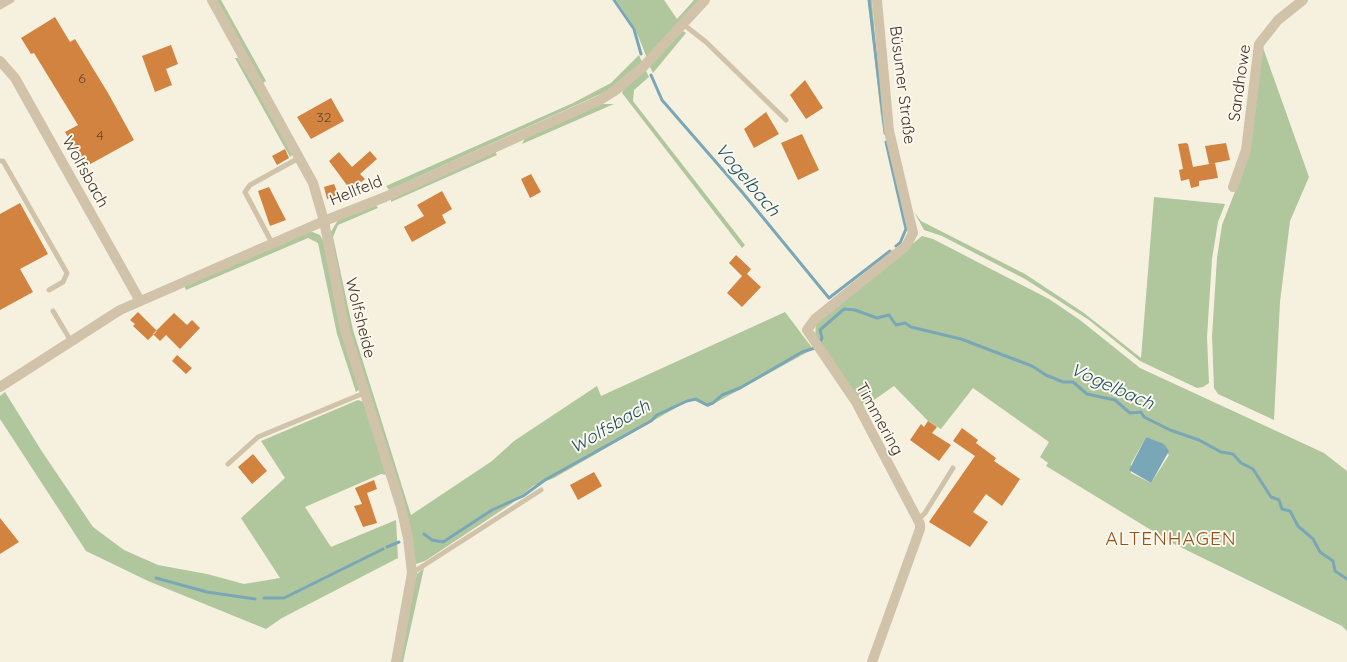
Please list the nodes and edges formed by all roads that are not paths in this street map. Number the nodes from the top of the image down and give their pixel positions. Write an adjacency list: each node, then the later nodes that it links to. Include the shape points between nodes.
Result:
1 (4, 0): 7 (lane)
2 (12, 0): 7 (lane)
3 (212, 0): 11 (street, Wolfsheide)
4 (705, 0): 8 (street, Hellfeld)
5 (877, 0): 15 (street, Büsumer Straße, via 889,131)
6 (1303, 0): 13 (street, Sandhowe, via 1278,20 1259,44 1246,150)
7 (0, 5)
8 (683, 24): 10 (lane, via 706,42); 14 (street, Hellfeld, via 643,67 600,100 385,197)
9 (0, 61): 18 (street, Wolfsbach, via 15,78)
10 (786, 120)
11 (301, 157): 14 (street, Wolfsheide); 16 (lane, via 250,185 245,192)
12 (0, 161): 17 (lane, via 67,273 63,282)
13 (1233, 187)
14 (324, 221): 16 (street, Hellfeld); 22 (street, Wolfsheide, via 345,330)
15 (913, 233): 26 (street, Timmering, via 906,246 815,319 807,330 856,402)
16 (272, 243): 18 (street, Hellfeld)
17 (49, 290)
18 (140, 301): 20 (street, Hellfeld)
19 (53, 311): 20 (lane)
20 (71, 341): 21 (street, Hellfeld)
21 (0, 387)
22 (364, 393): 23 (lane, via 258,438); 27 (street, Wolfsheide, via 401,507)
23 (228, 464)
24 (953, 468): 26 (lane)
25 (541, 490): 27 (lane)
26 (918, 520): 29 (street, via 920,529)
27 (412, 573): 28 (street, Wolfsheide)
28 (396, 662)
29 (872, 662)

